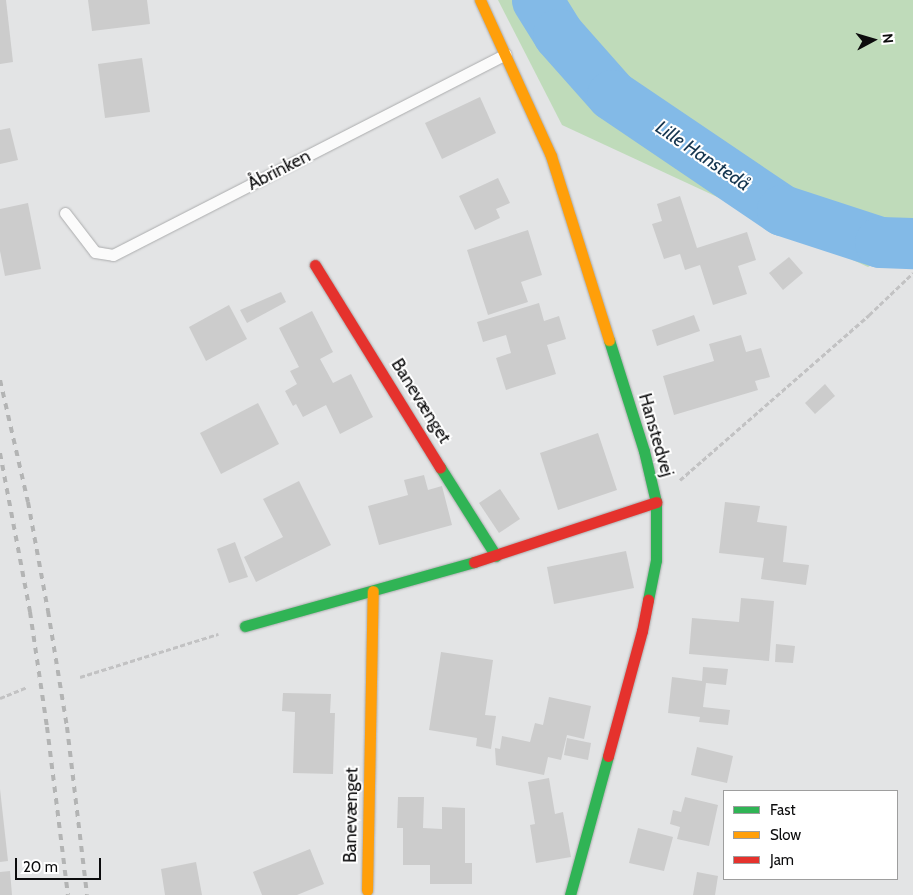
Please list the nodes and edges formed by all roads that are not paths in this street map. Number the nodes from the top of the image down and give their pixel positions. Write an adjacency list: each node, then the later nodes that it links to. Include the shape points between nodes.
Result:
1 (480, 0): 2 (street, Hanstedvej)
2 (506, 54): 3 (lane, Åbrinken, via 113,255 95,252); 5 (street, Hanstedvej, via 551,156 644,451)
3 (65, 213)
4 (316, 265): 6 (street, Banevænget)
5 (656, 502): 6 (street); 10 (street, Hanstedvej, via 656,560 642,631)
6 (496, 556): 7 (street)
7 (374, 591): 8 (street); 9 (street, Banevænget)
8 (245, 626)
9 (367, 890)
10 (570, 895)

